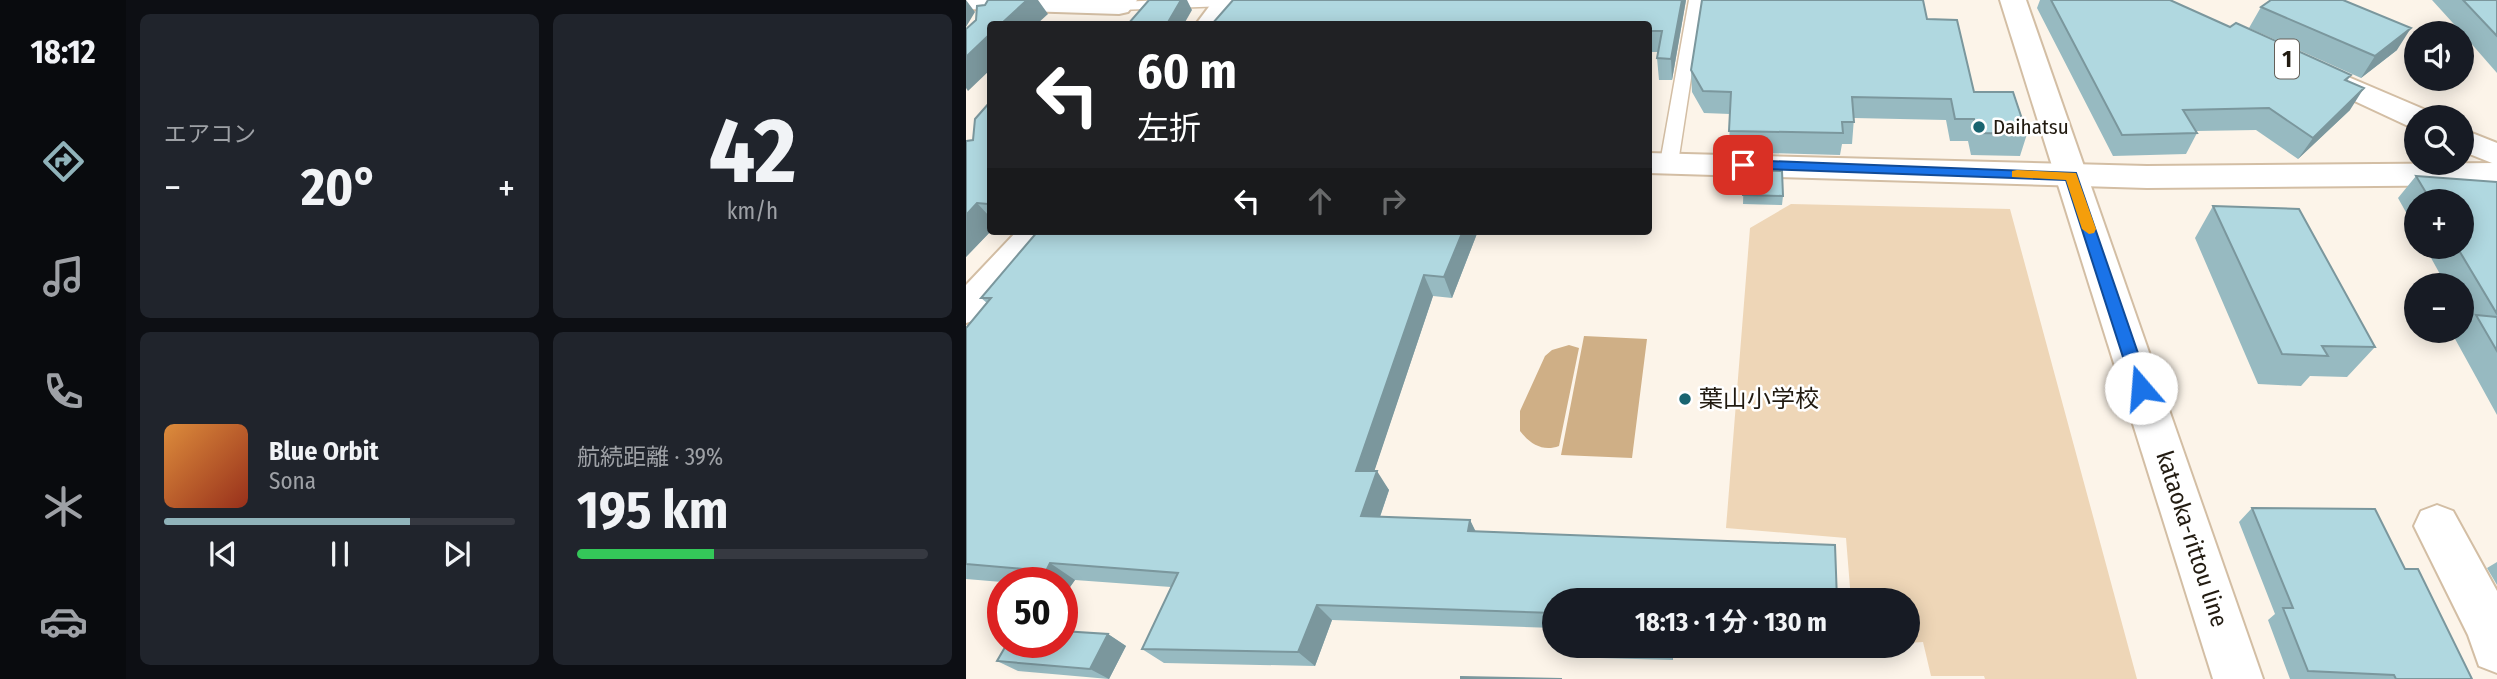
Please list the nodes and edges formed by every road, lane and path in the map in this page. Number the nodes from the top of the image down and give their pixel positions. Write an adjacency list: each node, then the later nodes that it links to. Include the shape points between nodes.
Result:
1 (1696, 0): 12 (lane)
2 (2013, 0): 14 (main road, kataoka-rittou line)
3 (966, 1): 6 (main road)
4 (1226, 1): 5 (lane); 7 (main road)
5 (1122, 3): 6 (main road)
6 (1005, 7)
7 (1211, 21)
8 (2294, 62): 9 (main road, 1)
9 (2404, 112)
10 (2474, 144): 11 (main road)
11 (2497, 155)
12 (1659, 163): 14 (main road)
13 (2497, 174): 14 (main road)
14 (2071, 176): 19 (main road, kataoka-rittou line)
15 (1033, 235): 16 (main road)
16 (966, 309)
17 (2437, 526): 18 (main road)
18 (2497, 648)
19 (2238, 679)

